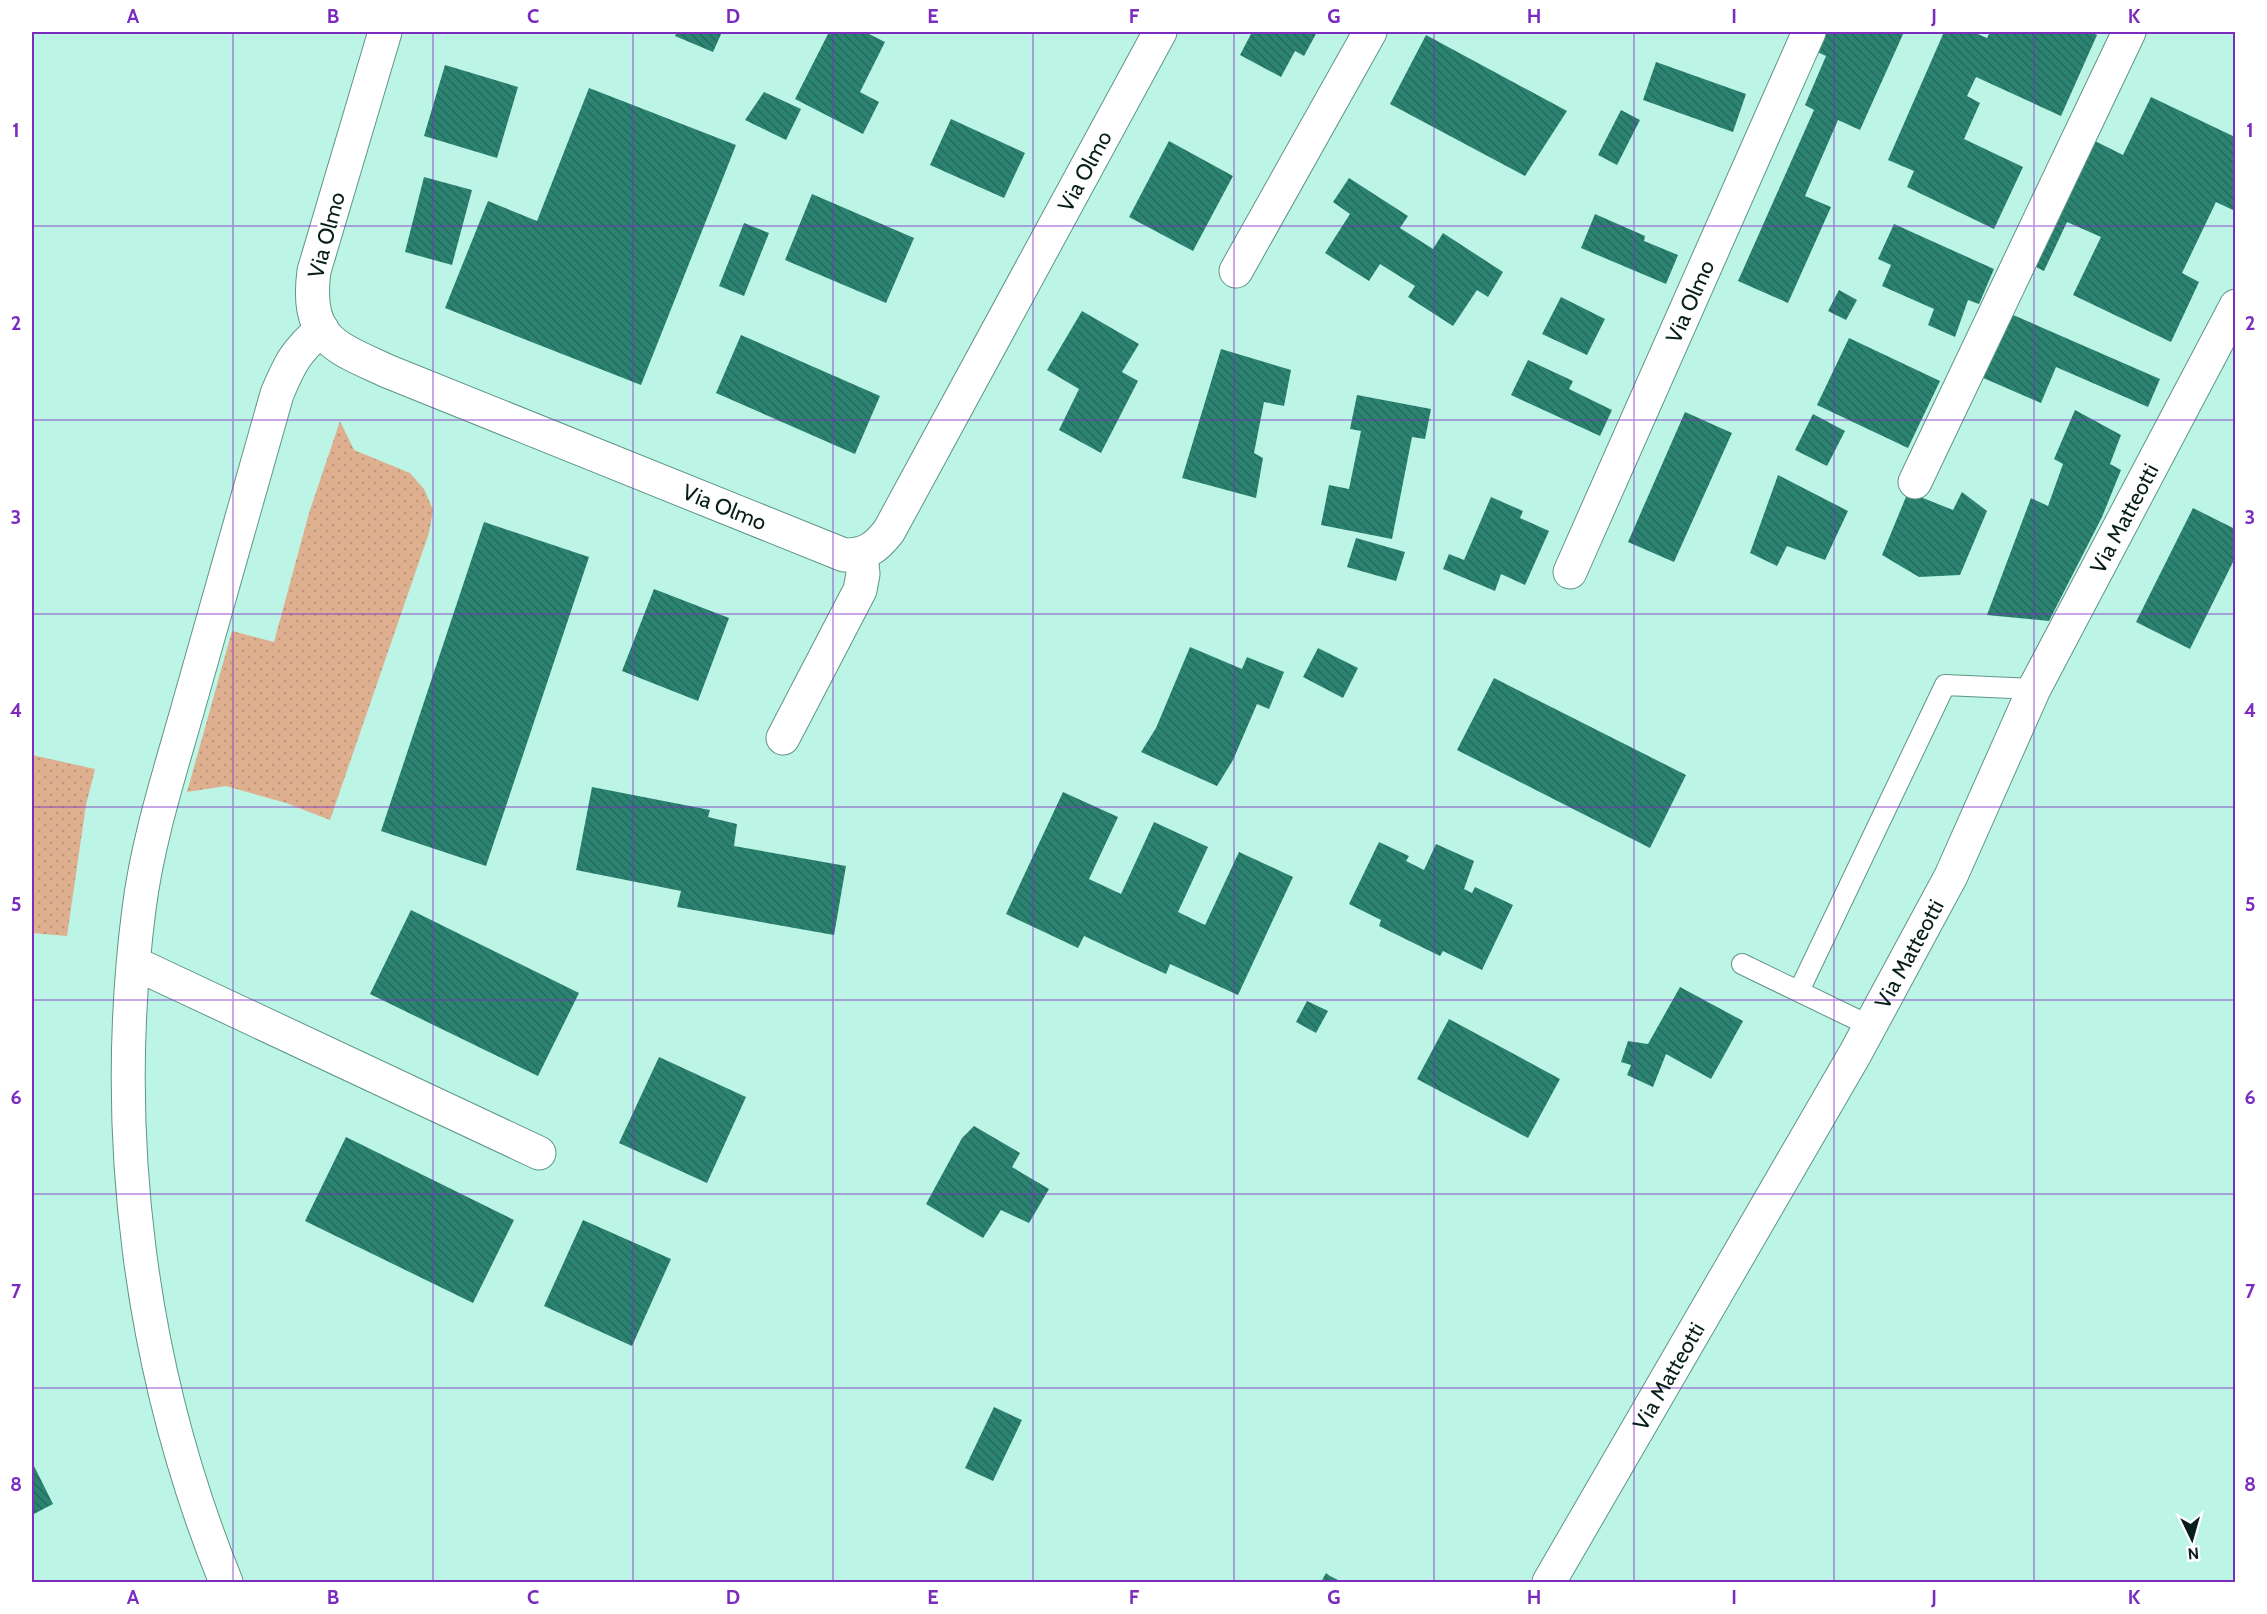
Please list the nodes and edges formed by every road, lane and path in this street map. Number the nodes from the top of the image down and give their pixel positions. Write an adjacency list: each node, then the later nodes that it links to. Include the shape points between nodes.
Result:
1 (385, 32): 8 (street, Via Olmo, via 314,271 313,305)
2 (1160, 32): 10 (street, Via Olmo, via 889,531 879,545)
3 (1370, 32): 6 (street)
4 (1809, 32): 11 (street, Via Olmo)
5 (2129, 32): 9 (street)
6 (1236, 271)
7 (2235, 306): 12 (street, Via Matteotti)
8 (322, 329): 10 (street, Via Olmo, via 338,348 387,371 829,550 844,555); 14 (street, via 291,361 277,394 155,828 139,908)
9 (1915, 482)
10 (861, 554): 13 (street, via 860,590)
11 (1570, 572)
12 (2034, 689): 16 (lane, via 1945,685); 17 (street, Via Matteotti, via 1951,876)
13 (783, 738)
14 (134, 963): 18 (street); 19 (street, via 129,1071 138,1242 167,1406)
15 (1743, 964): 16 (lane)
16 (1799, 991): 17 (lane)
17 (1870, 1026): 20 (street, Via Matteotti)
18 (540, 1153)
19 (226, 1582)
20 (1549, 1582)

